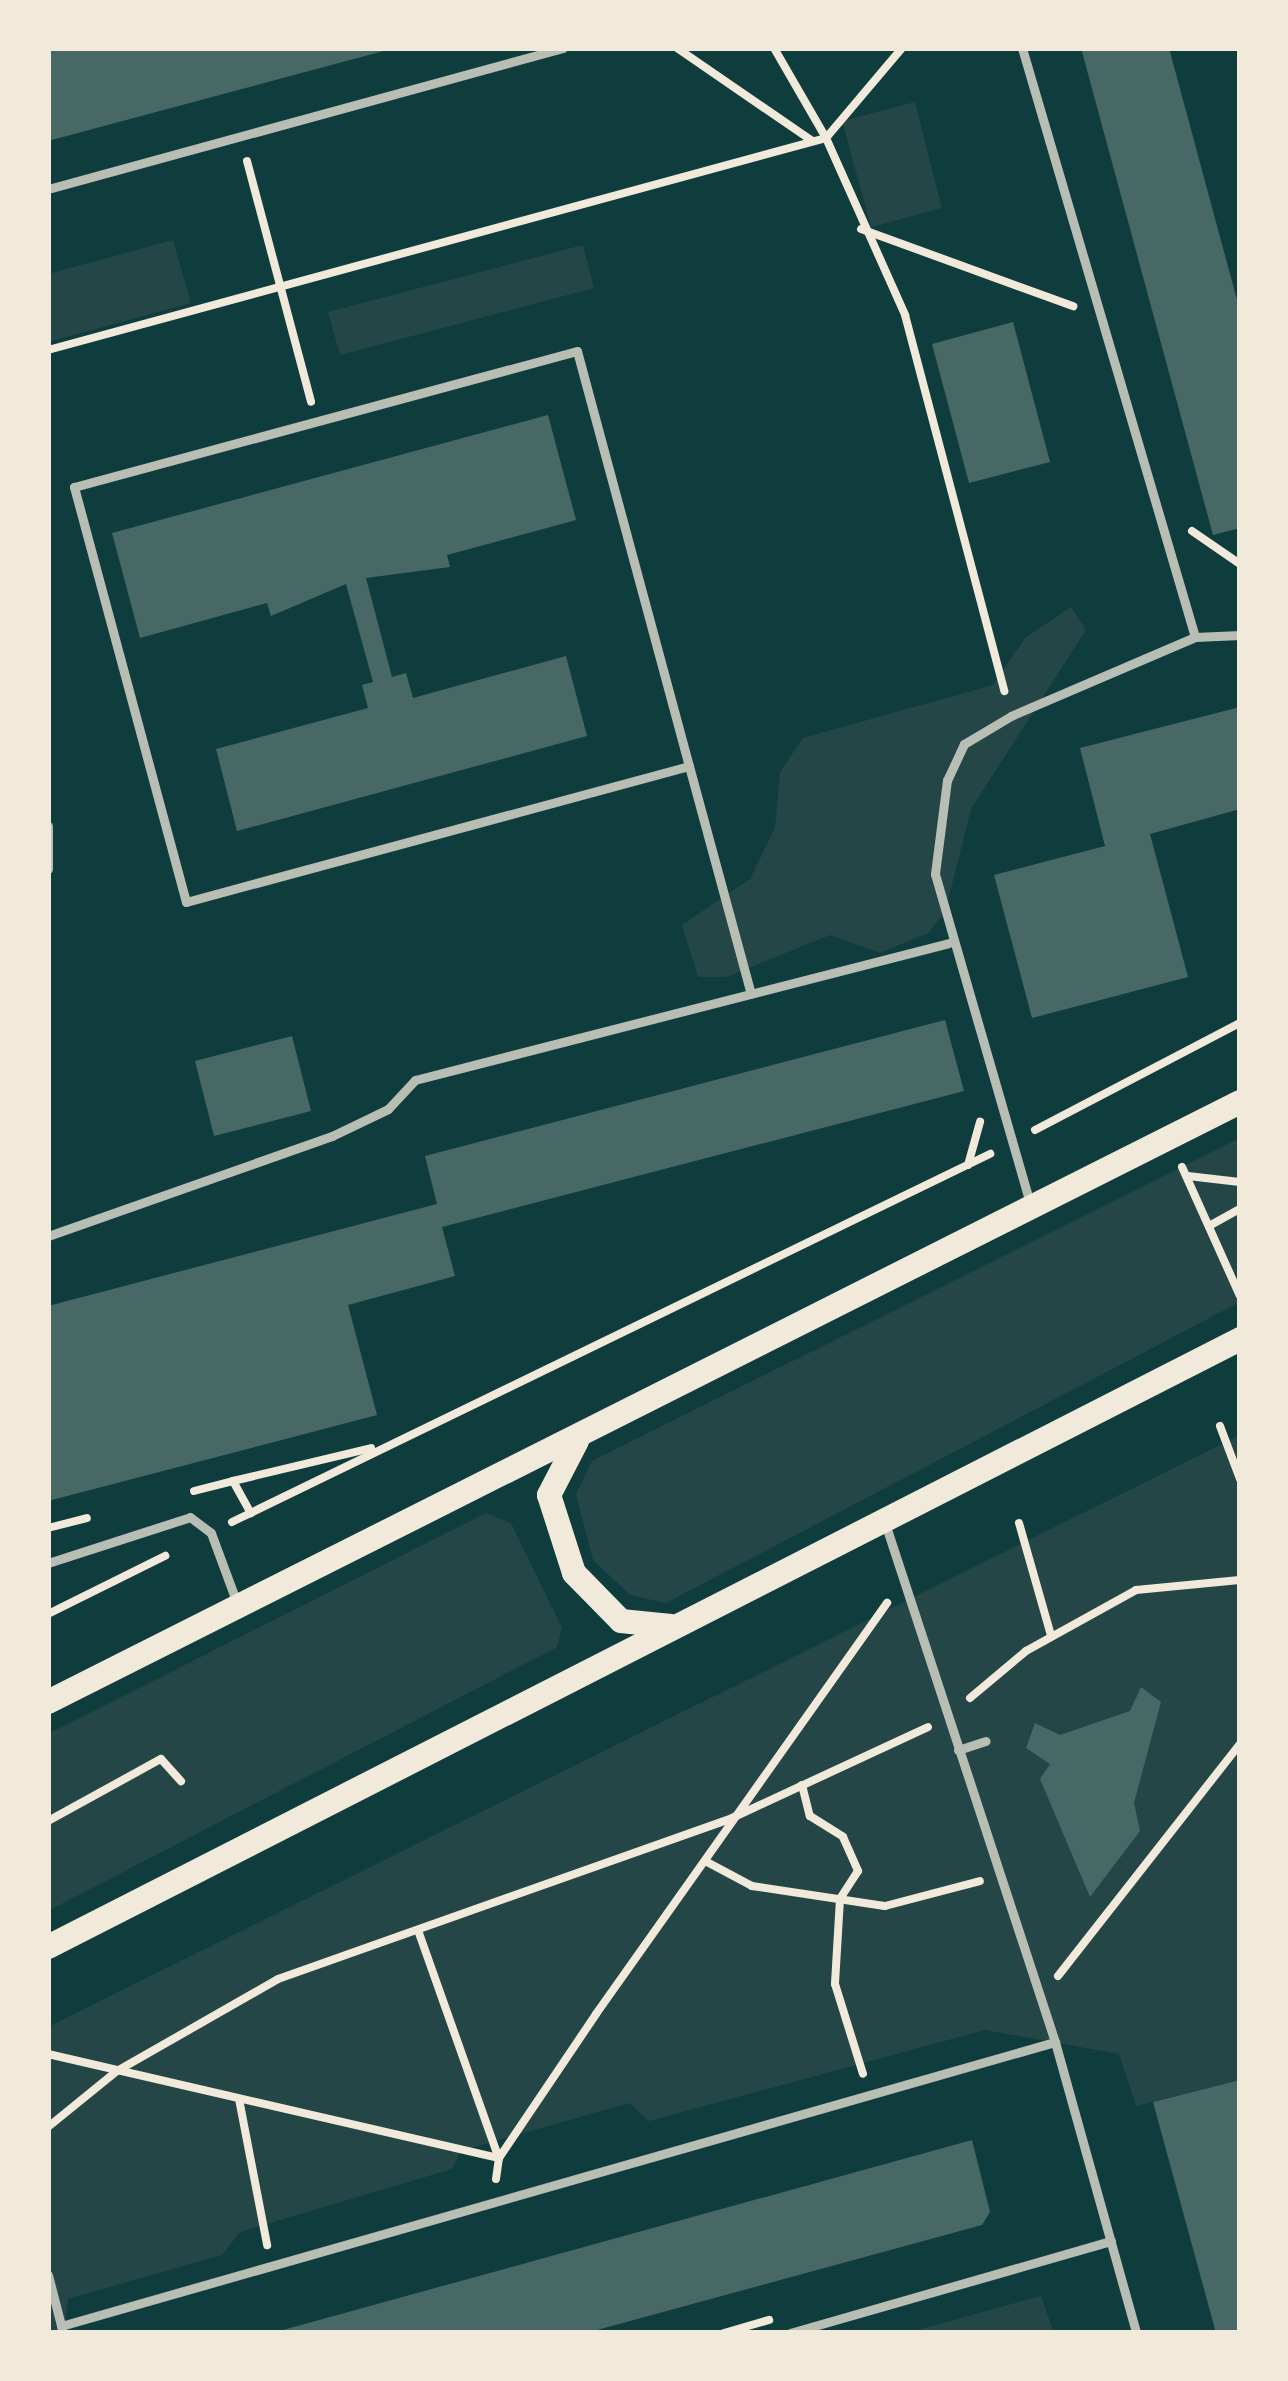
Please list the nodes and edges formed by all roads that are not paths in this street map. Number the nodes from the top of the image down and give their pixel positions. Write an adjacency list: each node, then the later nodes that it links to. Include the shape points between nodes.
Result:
1 (563, 48): 3 (lane)
2 (1022, 48): 5 (lane)
3 (48, 189)
4 (1240, 635): 5 (lane)
5 (1195, 638): 9 (lane, via 1010,716 964,744 947,780 935,874)
6 (689, 766): 6 (lane, via 186,902 74,487 577,351); 10 (lane)
7 (48, 826): 8 (lane)
8 (48, 869)
9 (950, 943): 10 (lane); 12 (lane)
10 (751, 994): 13 (lane, via 416,1080 388,1109 332,1136)
11 (1240, 1102): 12 (main road)
12 (1032, 1208): 15 (main road)
13 (48, 1236)
14 (1240, 1339): 16 (main road)
15 (587, 1430): 18 (main road); 19 (main road, via 559,1460 549,1495 574,1573 621,1621)
16 (885, 1523): 19 (main road); 22 (lane)
17 (48, 1563): 18 (lane, via 190,1516 211,1533)
18 (238, 1606): 20 (main road)
19 (686, 1624): 23 (main road)
20 (48, 1702)
21 (986, 1741): 22 (lane)
22 (958, 1750): 24 (lane, via 1035,2006)
23 (48, 1946)
24 (1055, 2042): 25 (lane); 27 (lane)
25 (1111, 2241): 28 (lane); 29 (lane)
26 (48, 2275): 27 (lane)
27 (62, 2330)
28 (790, 2333)
29 (1136, 2333)

